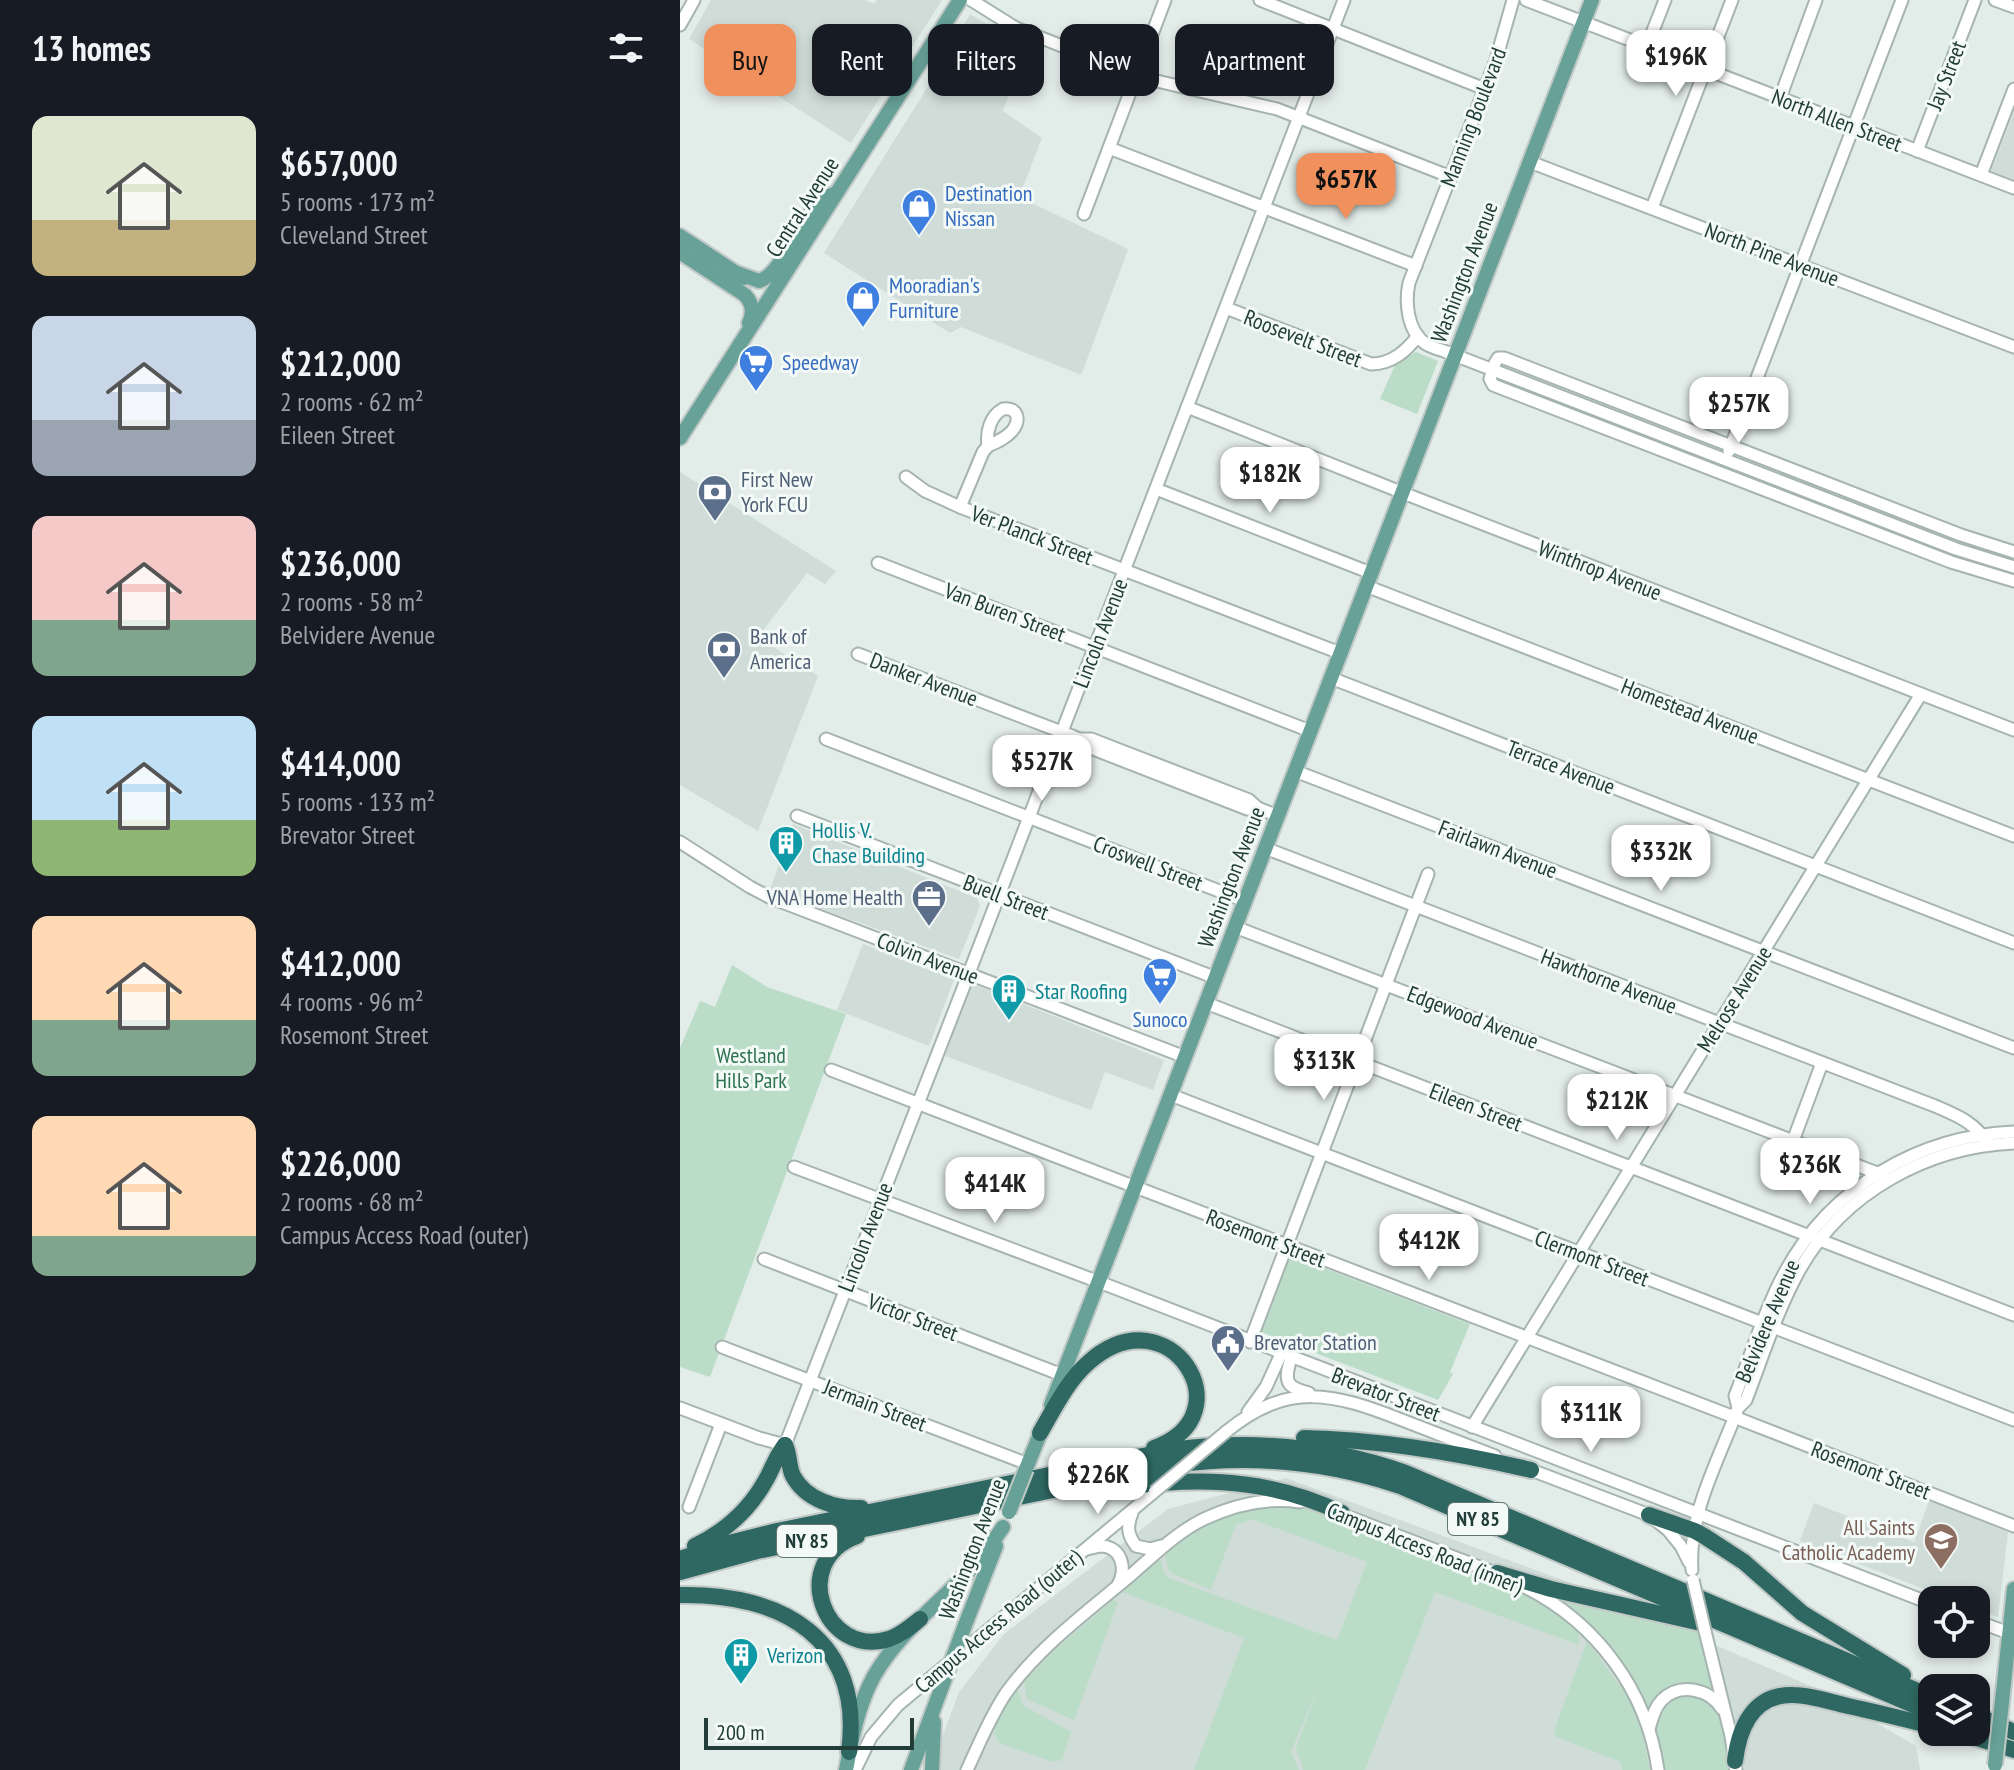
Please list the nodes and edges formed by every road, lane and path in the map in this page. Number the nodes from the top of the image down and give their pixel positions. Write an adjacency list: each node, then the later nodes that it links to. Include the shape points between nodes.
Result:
1 (694, 0): 20 (street)
2 (960, 0): 40 (main road, Central Avenue)
3 (971, 0): 23 (street, via 1016,28)
4 (1165, 0): 18 (street)
5 (1260, 0): 19 (street)
6 (1344, 0): 21 (street, Lincoln Avenue)
7 (1513, 0): 27 (street, Manning Boulevard)
8 (1526, 0): 17 (street, North Allen Street)
9 (1592, 0): 17 (main road, Washington Avenue)
10 (1665, 0): 24 (street)
11 (1732, 0): 25 (street)
12 (1816, 0): 31 (street)
13 (1902, 0): 33 (street)
14 (1975, 0): 35 (street, Jay Street)
15 (1995, 0): 16 (street)
16 (2014, 7)
17 (1584, 22): 24 (street, North Allen Street); 36 (main road, Washington Avenue)
18 (1156, 24)
19 (1318, 24)
20 (680, 25)
21 (1334, 27)
22 (1334, 30): 27 (street)
23 (1060, 45)
24 (1647, 46): 25 (street, North Allen Street)
25 (1706, 69): 31 (street, North Allen Street); 41 (street)
26 (1159, 81): 32 (street)
27 (1485, 89): 38 (street, Manning Boulevard)
28 (2014, 89): 37 (street)
29 (1128, 96): 34 (street)
30 (1307, 96): 32 (street, Lincoln Avenue)
31 (1780, 98): 33 (street, North Allen Street)
32 (1299, 117): 38 (street); 42 (street, Lincoln Avenue)
33 (1853, 126): 35 (street, North Allen Street); 46 (street)
34 (1109, 148): 42 (street); 43 (street)
35 (1917, 151): 37 (street, North Allen Street)
36 (1530, 162): 41 (street, North Pine Avenue); 54 (main road, Washington Avenue)
37 (1981, 175): 39 (street, North Allen Street)
38 (1451, 177): 47 (street, Manning Boulevard)
39 (2014, 188)
40 (837, 193): 48 (main road, via 824,196 771,276 759,281); 49 (main road, Central Avenue)
41 (1652, 208): 46 (street, North Pine Avenue)
42 (1264, 209): 47 (street); 50 (street, Lincoln Avenue)
43 (1084, 214)
44 (680, 236): 48 (main road)
45 (680, 248): 49 (main road); 53 (main road, via 750,300 752,317)
46 (1800, 265): 52 (street, North Pine Avenue); 62 (street)
47 (1416, 266): 51 (street, Manning Boulevard, via 1407,303)
48 (737, 273): 49 (main road)
49 (768, 301): 53 (main road, Central Avenue)
50 (1226, 308): 51 (street, Roosevelt Street, via 1371,364 1396,357); 57 (street, Lincoln Avenue)
51 (1418, 336): 54 (street)
52 (2014, 347)
53 (738, 349): 60 (main road, Central Avenue)
54 (1455, 356): 55 (street); 67 (main road, Washington Avenue)
55 (1492, 370): 56 (street, via 1498,358 1504,358); 58 (street); 59 (street, via 1493,385)
56 (1617, 402): 58 (street); 62 (street)
57 (1187, 407): 66 (street, Lincoln Avenue); 67 (street, Winthrop Avenue)
58 (1613, 415): 59 (street); 63 (street)
59 (1607, 428): 64 (street)
60 (680, 438)
61 (988, 446): 69 (street)
62 (1731, 447): 63 (street); 68 (street)
63 (1726, 459): 64 (street); 70 (street)
64 (1721, 472): 71 (street)
65 (906, 477): 69 (street, Ver Planck Street)
66 (1156, 489): 78 (street, Lincoln Avenue); 79 (street, Homestead Avenue)
67 (1402, 493): 79 (main road, Washington Avenue); 85 (street, Winthrop Avenue)
68 (1858, 496): 70 (street); 72 (street)
69 (960, 507): 78 (street, Ver Planck Street)
70 (1853, 508): 71 (street); 73 (street)
71 (1848, 521): 75 (street)
72 (1961, 535): 73 (street); 74 (street)
73 (1956, 549): 75 (street); 77 (street)
74 (2014, 552)
75 (1951, 562): 80 (street)
76 (878, 563): 81 (street, Van Buren Street)
77 (2014, 567)
78 (1124, 571): 81 (street, Lincoln Avenue); 82 (street, Ver Planck Street)
79 (1369, 580): 82 (main road, Washington Avenue); 91 (street, Homestead Avenue)
80 (2014, 581)
81 (1094, 648): 87 (street, Van Buren Street); 88 (street, Lincoln Avenue)
82 (1340, 653): 84 (main road, Washington Avenue)
83 (858, 654): 88 (street, Danker Avenue)
84 (1331, 678): 87 (main road, Washington Avenue); 98 (street, Terrace Avenue)
85 (1921, 694): 86 (street, Winthrop Avenue); 91 (street, Melrose Avenue)
86 (2014, 730)
87 (1310, 731): 90 (main road, Washington Avenue)
88 (1062, 732): 93 (street, Danker Avenue, via 1247,809); 94 (street, Lincoln Avenue)
89 (826, 739): 94 (street, Croswell Street)
90 (1295, 771): 93 (main road, Washington Avenue); 105 (street, Fairlawn Avenue)
91 (1868, 780): 95 (street, Homestead Avenue); 98 (street, Melrose Avenue)
92 (797, 816): 100 (street, Buell Street)
93 (1278, 816): 97 (main road, Washington Avenue)
94 (1029, 817): 100 (street, Lincoln Avenue); 101 (street, Croswell Street)
95 (2014, 836)
96 (680, 842): 106 (street, Colvin Avenue, via 762,893)
97 (1265, 848): 101 (main road, Washington Avenue); 102 (street, Hawthorne Avenue)
98 (1816, 866): 104 (street, Terrace Avenue); 105 (street, Melrose Avenue)
99 (1428, 874): 102 (street)
100 (999, 894): 106 (street, Lincoln Avenue); 107 (street, Buell Street)
101 (1245, 901): 103 (main road, Washington Avenue)
102 (1415, 906): 108 (street); 110 (street, Hawthorne Avenue)
103 (1235, 927): 107 (main road, Washington Avenue); 108 (street, Edgewood Avenue)
104 (2014, 943)
105 (1763, 951): 110 (street, Melrose Avenue); 111 (street, Fairlawn Avenue)
106 (969, 973): 112 (street, Colvin Avenue); 118 (street, Lincoln Avenue)
107 (1216, 978): 109 (main road, Washington Avenue)
108 (1385, 983): 113 (street); 117 (street, Edgewood Avenue)
109 (1206, 1003): 112 (main road, Washington Avenue); 113 (street, Eileen Street)
110 (1719, 1023): 114 (street, Hawthorne Avenue); 117 (street, Melrose Avenue)
111 (2014, 1048)
112 (1185, 1057): 116 (main road, Washington Avenue)
113 (1358, 1061): 123 (street); 125 (street, Eileen Street)
114 (1822, 1063): 120 (street, Hawthorne Avenue, via 1958,1116); 121 (street)
115 (831, 1070): 118 (street, Rosemont Street)
116 (1171, 1095): 123 (street, Clermont Street); 127 (main road, Washington Avenue)
117 (1676, 1095): 121 (street, Edgewood Avenue); 125 (street, Melrose Avenue)
118 (917, 1103): 127 (street, Rosemont Street); 128 (street, Lincoln Avenue)
119 (2014, 1132): 120 (street, Belvidere Avenue)
120 (1985, 1140): 122 (street, Belvidere Avenue); 126 (street, Belvidere Avenue)
121 (1793, 1141): 126 (street, Edgewood Avenue)
122 (2014, 1143)
123 (1323, 1154): 130 (street); 131 (street, Clermont Street)
124 (794, 1167): 128 (street, Brevator Street)
125 (1631, 1167): 129 (street, Eileen Street); 131 (street, Melrose Avenue)
126 (1882, 1176): 129 (street, Belvidere Avenue)
127 (1135, 1187): 130 (street, Rosemont Street); 133 (main road, Washington Avenue)
128 (880, 1200): 133 (street, Brevator Street); 134 (street, Lincoln Avenue)
129 (1815, 1237): 135 (street, Eileen Street); 136 (street, Belvidere Avenue)
130 (1287, 1246): 137 (street, Rosemont Street); 138 (street)
131 (1579, 1253): 136 (street, Clermont Street); 137 (street, Melrose Avenue)
132 (764, 1259): 134 (street, Victor Street)
133 (1098, 1282): 138 (street, Brevator Street); 141 (main road, Washington Avenue)
134 (845, 1291): 141 (street, Victor Street); 142 (street, Lincoln Avenue)
135 (2014, 1315)
136 (1768, 1326): 145 (street, Belvidere Avenue, via 1746,1400); 146 (street, Clermont Street)
137 (1526, 1338): 145 (street, Rosemont Street); 148 (street, Melrose Avenue)
138 (1250, 1342): 140 (street, Brevator Street)
139 (722, 1347): 142 (street, Jermain Street)
140 (1286, 1356): 143 (street, via 1289,1384); 148 (street, Brevator Street); 149 (street, via 1249,1411)
141 (1068, 1377): 150 (highway); 153 (highway, via 1104,1351 1144,1341 1171,1350 1193,1376 1194,1410 1180,1434)
142 (810, 1380): 151 (street, Lincoln Avenue); 154 (street, Jermain Street)
143 (1322, 1397): 149 (street, Campus Access Road (outer), via 1271,1404); 155 (street, Campus Access Road (outer), via 1367,1406)
144 (680, 1408): 147 (street)
145 (1736, 1412): 162 (street, Belvidere Avenue); 163 (street, Rosemont Street)
146 (2014, 1420)
147 (721, 1424): 151 (street); 157 (street)
148 (1472, 1427): 162 (street, Brevator Street)
149 (1227, 1431): 159 (street, Campus Access Road (outer), bridge)
150 (1040, 1433): 154 (main road, Washington Avenue)
151 (785, 1445): 158 (highway, via 793,1476 822,1501 852,1508); 168 (highway, via 744,1511)
152 (1198, 1446): 153 (highway, NY 85); 155 (highway, via 1249,1438 1353,1440 1432,1449); 182 (highway, NY 85, via 1302,1447 1381,1464)
153 (1104, 1464): 158 (highway, NY 85)
154 (1027, 1466): 156 (main road, Washington Avenue, bridge)
155 (1531, 1470): 161 (street, Campus Access Road (outer))
156 (1003, 1506): 158 (highway, NY 85); 160 (highway, via 1196,1481 1265,1487); 164 (main road, Washington Avenue); 180 (highway, NY 85, via 1199,1461 1276,1460 1351,1471 1400,1486)
157 (689, 1507)
158 (933, 1507): 168 (highway, NY 85, via 777,1531); 169 (highway, NY 85); 176 (highway, via 846,1541 828,1557 819,1581 828,1616 857,1639 890,1638)
159 (1134, 1509): 165 (street, via 1127,1531 1136,1546 1159,1548); 167 (street, Campus Access Road (outer))
160 (1342, 1513): 165 (street, Campus Access Road (inner), via 1291,1501 1250,1504 1201,1521); 170 (street, Campus Access Road (inner))
161 (1649, 1515): 162 (highway); 166 (street, Campus Access Road (outer))
162 (1693, 1524): 166 (street, Belvidere Avenue); 171 (street, Belvidere Avenue); 175 (street, Brevator Street); 181 (highway, via 1802,1613)
163 (2014, 1526)
164 (1003, 1527): 176 (main road); 186 (main road, Washington Avenue, bridge)
165 (1172, 1540): 172 (street, Campus Access Road (inner))
166 (1681, 1546): 171 (street, Campus Access Road (outer))
167 (1084, 1550): 172 (street, via 1100,1546 1117,1554 1123,1563); 199 (street, Campus Access Road (outer), via 898,1705 871,1737)
168 (680, 1556)
169 (680, 1572)
170 (1497, 1573): 180 (highway, via 1708,1625); 190 (street, Campus Access Road (inner), via 1546,1599 1602,1645 1635,1693)
171 (1693, 1575): 179 (street, Campus Access Road (outer), bridge)
172 (1118, 1586): 202 (street, Campus Access Road (inner), via 1021,1675 992,1717)
173 (2014, 1589): 178 (main road)
174 (680, 1595): 195 (highway, via 750,1603 789,1617 810,1632 845,1682 852,1720)
175 (1918, 1599)
176 (920, 1619): 195 (main road, via 875,1673)
177 (1990, 1626): 178 (street)
178 (2009, 1633): 184 (main road)
179 (1714, 1666): 183 (street); 187 (street, Campus Access Road (outer))
180 (1829, 1669): 185 (highway, NY 85)
181 (1918, 1685)
182 (1918, 1688)
183 (1695, 1690): 187 (street, via 1715,1699); 190 (street, via 1665,1697)
184 (2006, 1693): 197 (main road, bridge)
185 (1918, 1707)
186 (934, 1708): 200 (main road, Washington Avenue); 201 (main road)
187 (1728, 1721): 196 (street, Campus Access Road (outer))
188 (1918, 1723): 196 (highway, via 1807,1696 1781,1695 1745,1721)
189 (1990, 1724): 192 (highway)
190 (1649, 1729): 203 (street, Campus Access Road (inner))
191 (1990, 1730): 194 (highway)
192 (2014, 1732)
193 (1990, 1742): 194 (highway)
194 (2014, 1749)
195 (849, 1752): 198 (main road)
196 (1735, 1766)
197 (1994, 1768)
198 (846, 1770)
199 (855, 1770)
200 (911, 1770)
201 (932, 1770)
202 (967, 1770)
203 (1658, 1770)

